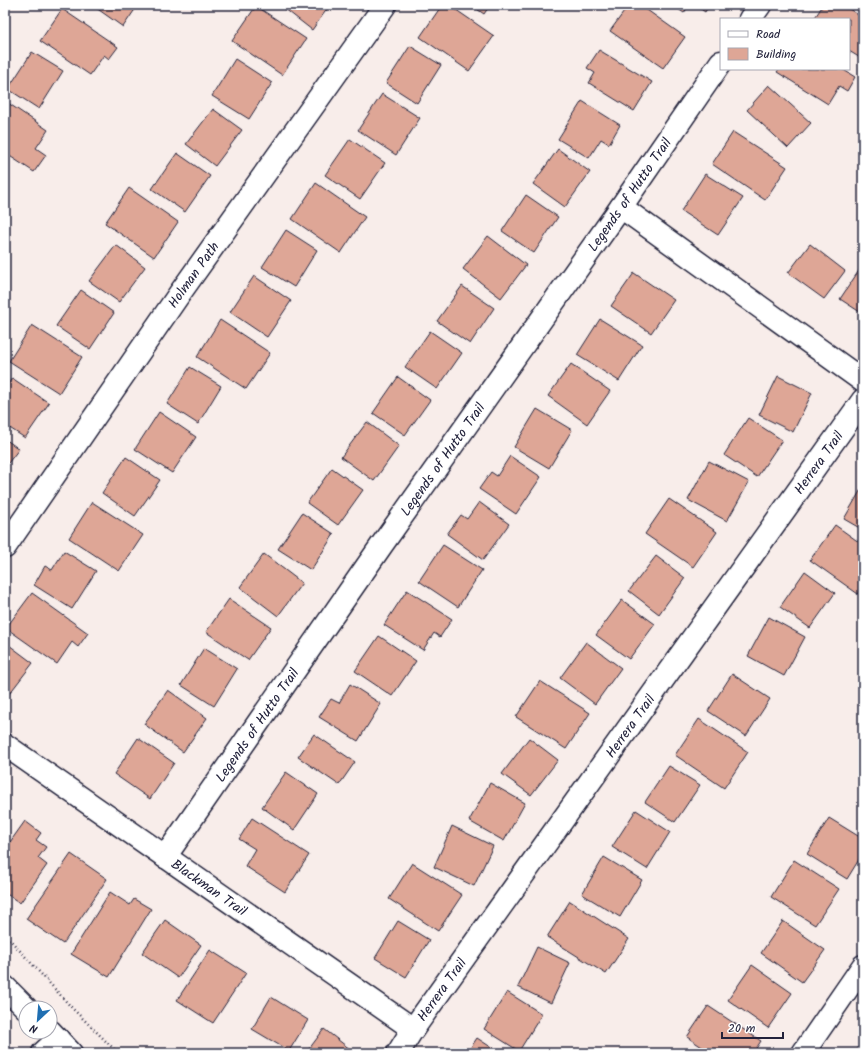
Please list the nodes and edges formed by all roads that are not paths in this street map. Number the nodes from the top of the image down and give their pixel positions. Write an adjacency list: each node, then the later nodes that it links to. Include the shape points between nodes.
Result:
1 (385, 5): 8 (street, Holman Path, via 180,293)
2 (760, 5): 3 (street)
3 (751, 18)
4 (720, 63): 5 (street, Legends of Hutto Trail)
5 (622, 207): 6 (street); 10 (street, Legends of Hutto Trail, via 386,539)
6 (863, 381)
7 (863, 400): 14 (street, Herrera Trail)
8 (5, 547)
9 (5, 745): 10 (street, Blackman Trail)
10 (165, 857): 14 (street, Blackman Trail)
11 (863, 966): 16 (street)
12 (5, 987): 13 (street)
13 (18, 1000)
14 (413, 1029): 15 (street, Herrera Trail)
15 (398, 1053)
16 (803, 1053)

